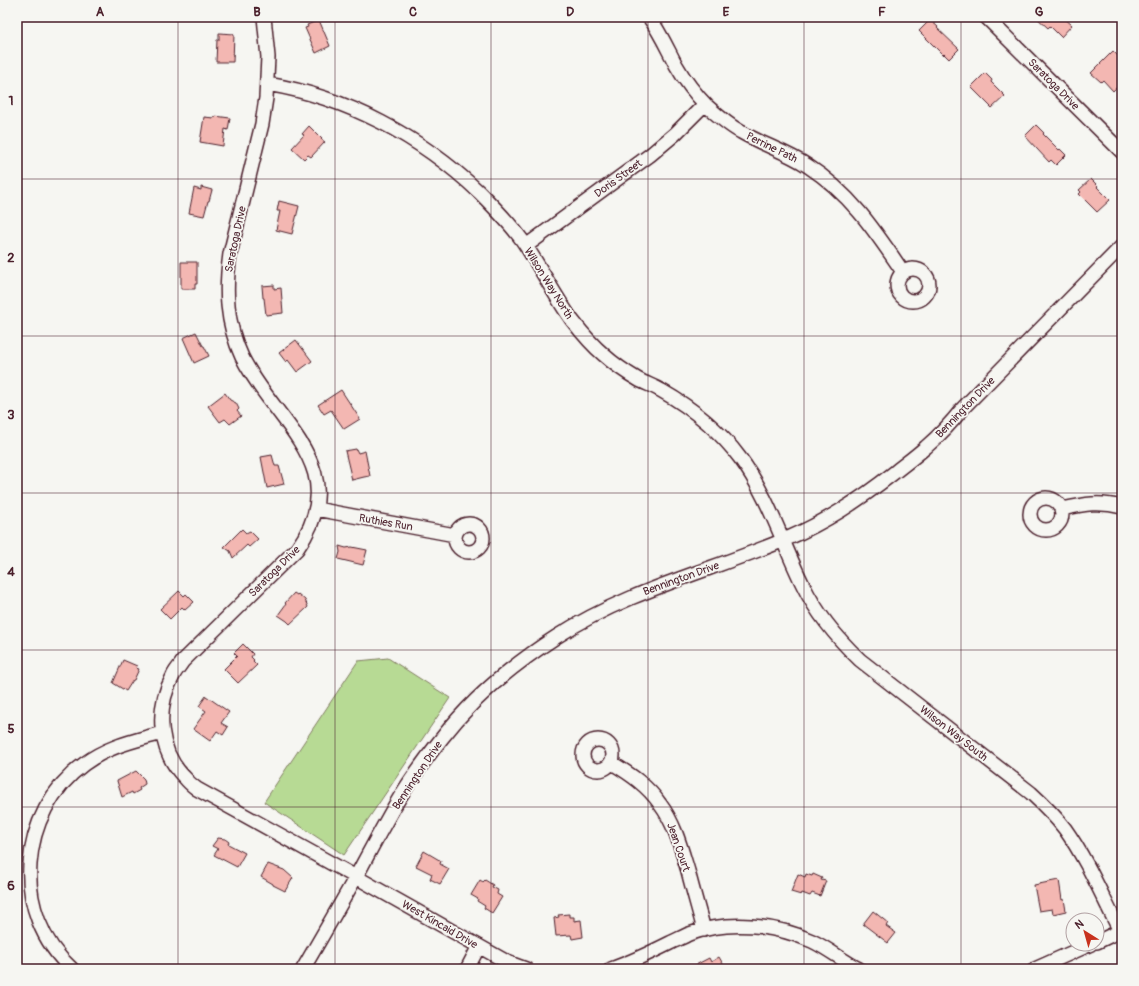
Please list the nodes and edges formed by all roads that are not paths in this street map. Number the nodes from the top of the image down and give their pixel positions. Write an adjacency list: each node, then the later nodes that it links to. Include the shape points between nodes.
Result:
1 (264, 17): 4 (street, Saratoga Drive, via 268,57)
2 (649, 17): 5 (street, Perrine Path, via 687,83)
3 (986, 17): 6 (street, Saratoga Drive)
4 (267, 84): 7 (street, Wilson Way North, via 314,95 348,107 407,136 465,179 491,204); 11 (street, Saratoga Drive, via 262,124 230,254 227,298 230,320 242,357 307,452 313,466 318,494)
5 (705, 104): 7 (street, Doris Street, via 650,155); 9 (street, Perrine Path, via 740,132 787,154 828,181 863,215)
6 (1122, 152)
7 (526, 246): 14 (street, Wilson Way North, via 572,320 605,356 622,369 681,403 726,442 751,475)
8 (1122, 246): 14 (street, Bennington Drive, via 925,448 846,508 821,523)
9 (903, 272)
10 (1122, 507): 12 (street, via 1097,503)
11 (316, 509): 13 (street, Ruthies Run); 15 (street, Saratoga Drive, via 312,525 297,549 183,661 173,675 163,700)
12 (1062, 509)
13 (455, 535)
14 (783, 540): 17 (street, Bennington Drive, via 634,596 557,636 522,660 490,687 443,736 399,798); 19 (street, Wilson Way South, via 803,586 844,646 1048,808 1076,847)
15 (162, 733): 17 (street, Saratoga Drive, via 175,765 197,789); 23 (street, via 114,746 83,764 58,790 39,823 32,844 30,862 32,901 37,919 52,948)
16 (612, 763): 18 (street, Jean Court, via 648,790 671,822 679,839)
17 (356, 877): 21 (street, West Kincaid Drive); 24 (street, Bennington Drive)
18 (704, 930): 27 (street); 28 (street, via 744,926 790,933 812,941)
19 (1121, 931): 20 (street)
20 (1105, 938)
21 (478, 946): 25 (street); 26 (street, West Kincaid Drive)
22 (1073, 952): 29 (street)
23 (72, 969)
24 (303, 969)
25 (467, 969)
26 (526, 969)
27 (611, 969)
28 (859, 969)
29 (1034, 969)

